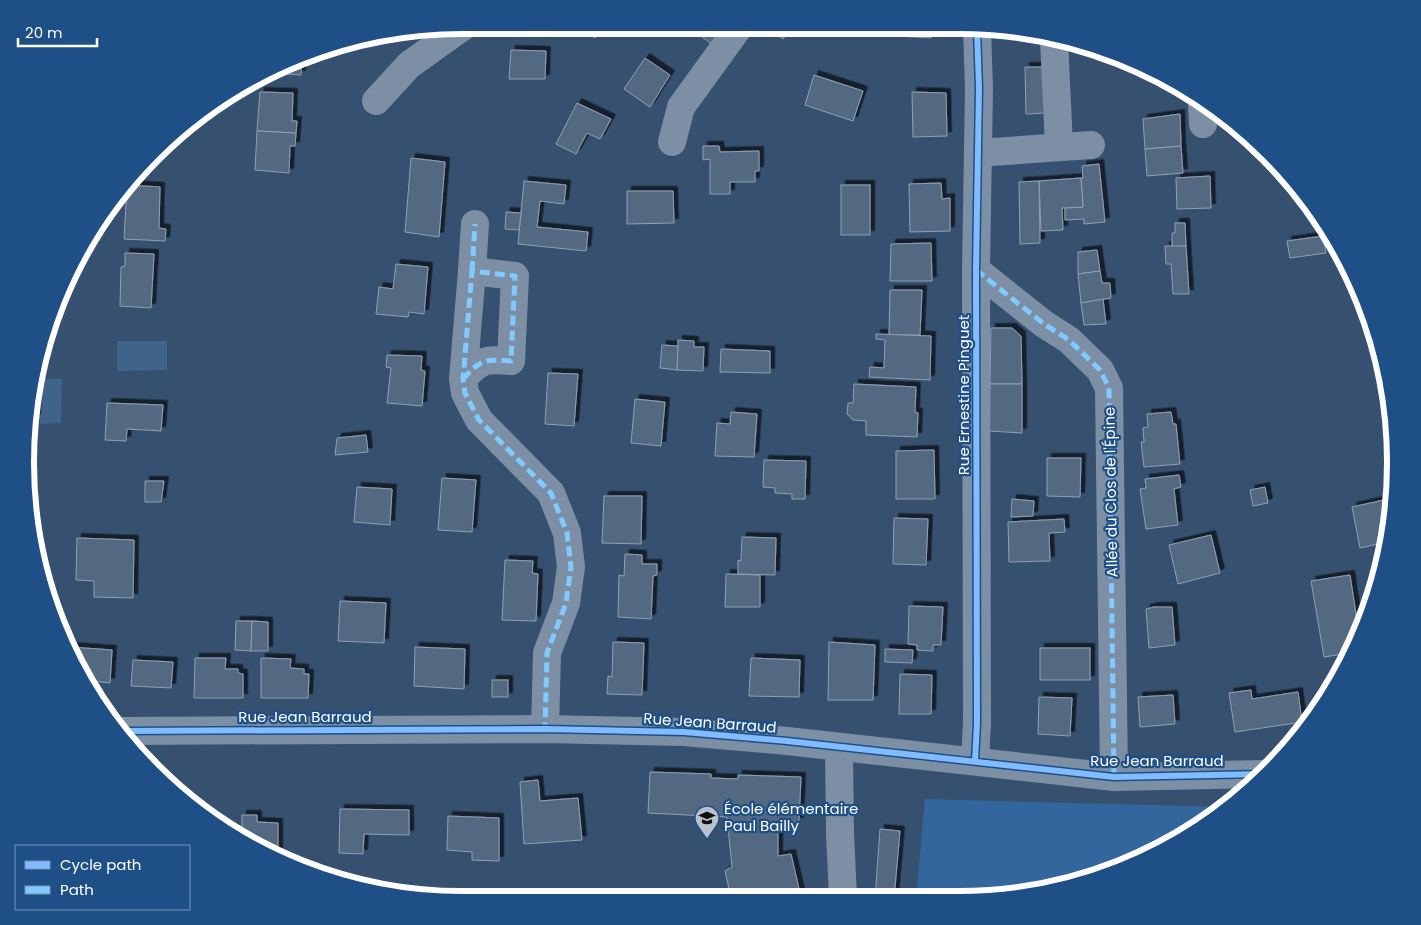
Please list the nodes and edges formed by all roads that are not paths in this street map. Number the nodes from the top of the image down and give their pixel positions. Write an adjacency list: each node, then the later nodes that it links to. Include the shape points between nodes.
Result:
1 (452, 34): 5 (street, via 409,64)
2 (734, 34): 6 (street, via 682,107)
3 (977, 35): 9 (street, Rue Ernestine Pinguet)
4 (1054, 45): 8 (street)
5 (376, 101)
6 (672, 142)
7 (1091, 145): 8 (street)
8 (1059, 146): 9 (street)
9 (978, 153): 11 (street, Rue Ernestine Pinguet)
10 (475, 224): 12 (street)
11 (976, 270): 17 (street, Rue Ernestine Pinguet); 19 (street, Allée du Clos de l'Épine, via 1069,340 1100,370 1109,388)
12 (472, 271): 13 (street); 13 (street, via 515,276 511,361 489,359 476,364)
13 (463, 379): 14 (street, via 465,393 479,420 551,493 567,533 571,567 566,604 547,653)
14 (545, 729): 15 (street, Rue Jean Barraud); 16 (street, Rue Jean Barraud, via 684,732)
15 (128, 731)
16 (839, 746): 17 (street, Rue Jean Barraud); 20 (street)
17 (975, 761): 19 (street, Rue Jean Barraud)
18 (1253, 774): 19 (street, Rue Jean Barraud)
19 (1114, 777)
20 (843, 891)

